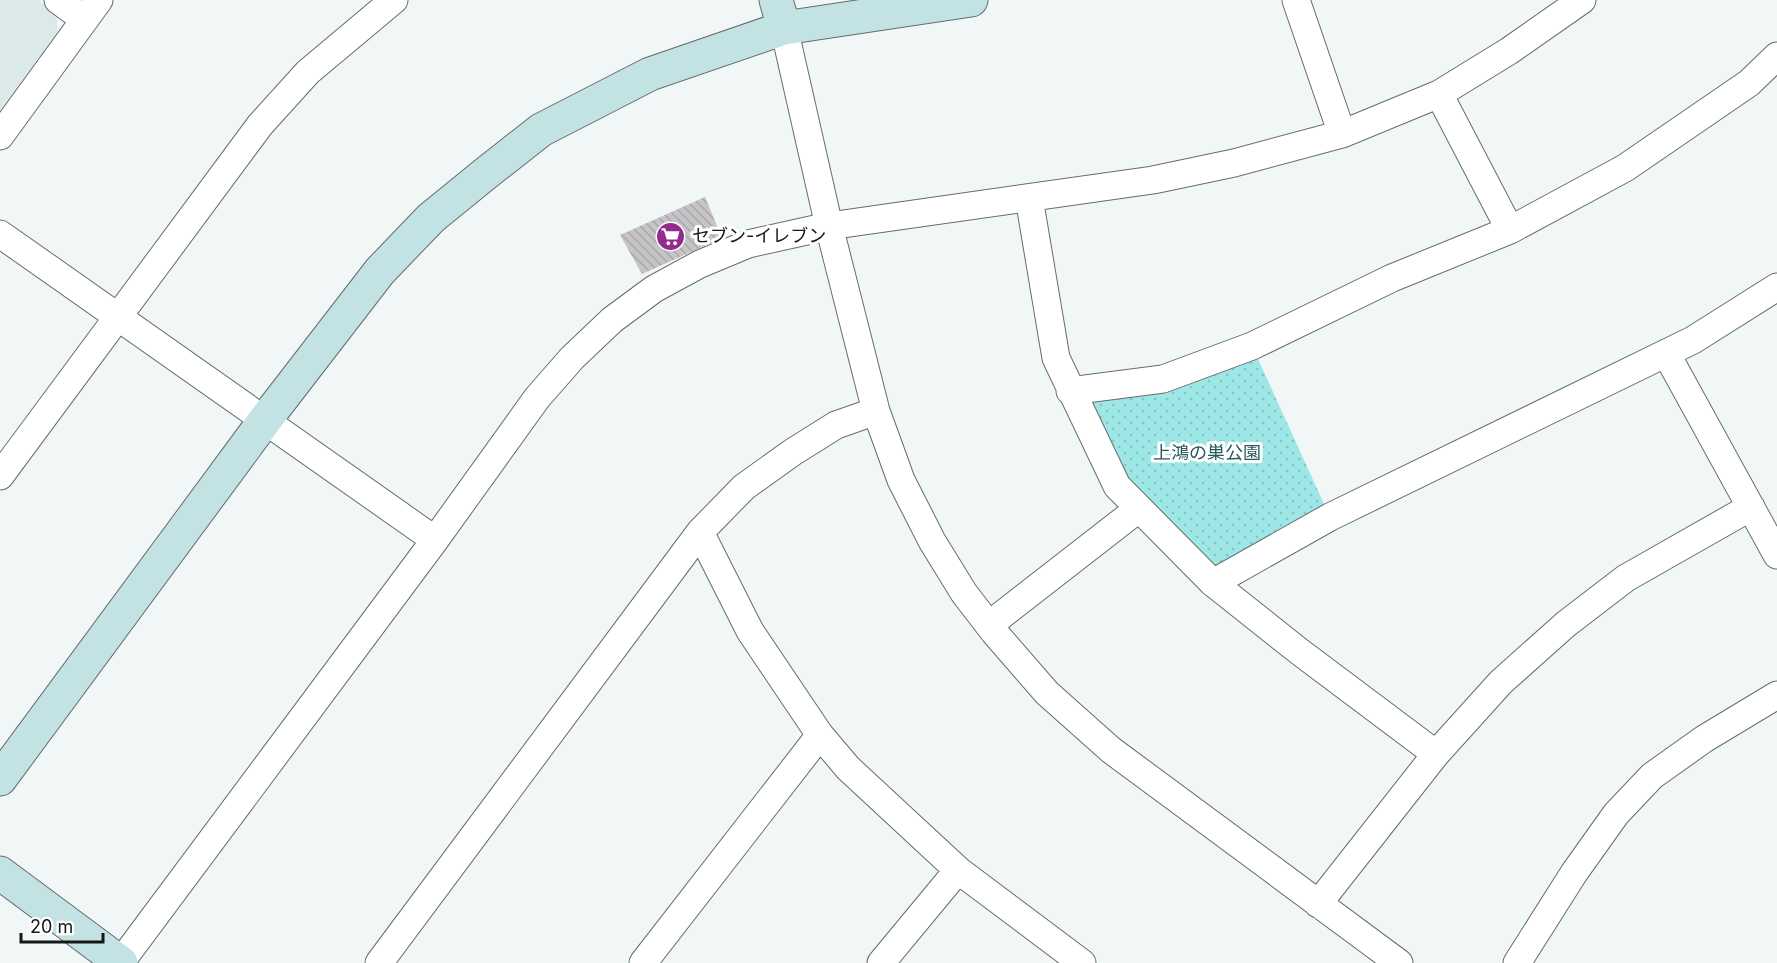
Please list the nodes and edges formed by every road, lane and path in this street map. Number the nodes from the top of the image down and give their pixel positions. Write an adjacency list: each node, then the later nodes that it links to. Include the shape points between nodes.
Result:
1 (58, 0): 6 (street)
2 (394, 0): 17 (street, via 308,72 260,125)
3 (971, 0): 7 (street)
4 (1296, 0): 10 (street)
5 (1582, 0): 9 (street)
6 (91, 10): 11 (street)
7 (780, 14): 13 (street); 21 (street, via 541,130 416,233 380,272)
8 (1777, 56): 14 (street, via 1749,84 1625,168)
9 (1439, 94): 10 (street); 14 (street)
10 (1342, 134): 12 (street, via 1176,176)
11 (0, 136)
12 (1029, 198): 13 (street); 19 (street, via 1056,358)
13 (829, 226): 20 (street); 26 (street, via 748,244 700,264 654,289 612,320 537,398)
14 (1510, 230): 19 (street, via 1392,278 1252,346 1164,379)
15 (0, 234): 17 (street)
16 (1777, 288): 18 (street)
17 (119, 317): 21 (street); 22 (street)
18 (1666, 353): 23 (street); 28 (street, via 1330,517)
19 (1070, 391): 24 (street, via 1117,486)
20 (876, 411): 25 (street, via 836,425 793,452 744,488); 29 (street, via 901,480 932,541)
21 (265, 420): 26 (street); 33 (street)
22 (0, 476)
23 (1751, 507): 27 (street); 32 (street, via 1626,578 1566,624 1501,682)
24 (1138, 509): 28 (street); 29 (street)
25 (700, 532): 31 (street, via 750,631); 38 (street)
26 (435, 540): 37 (street)
27 (1777, 555)
28 (1213, 583): 32 (street)
29 (989, 625): 36 (street, via 1047,693 1111,750)
30 (1777, 695): 43 (street, via 1652,776 1616,814)
31 (820, 735): 34 (street, via 848,768); 39 (street)
32 (1436, 754): 36 (street)
33 (0, 779)
34 (958, 870): 40 (street); 41 (street)
35 (0, 873): 37 (street)
36 (1317, 904): 42 (street)
37 (120, 963)
38 (379, 963)
39 (643, 963)
40 (881, 963)
41 (1083, 963)
42 (1399, 963)
43 (1517, 963)

